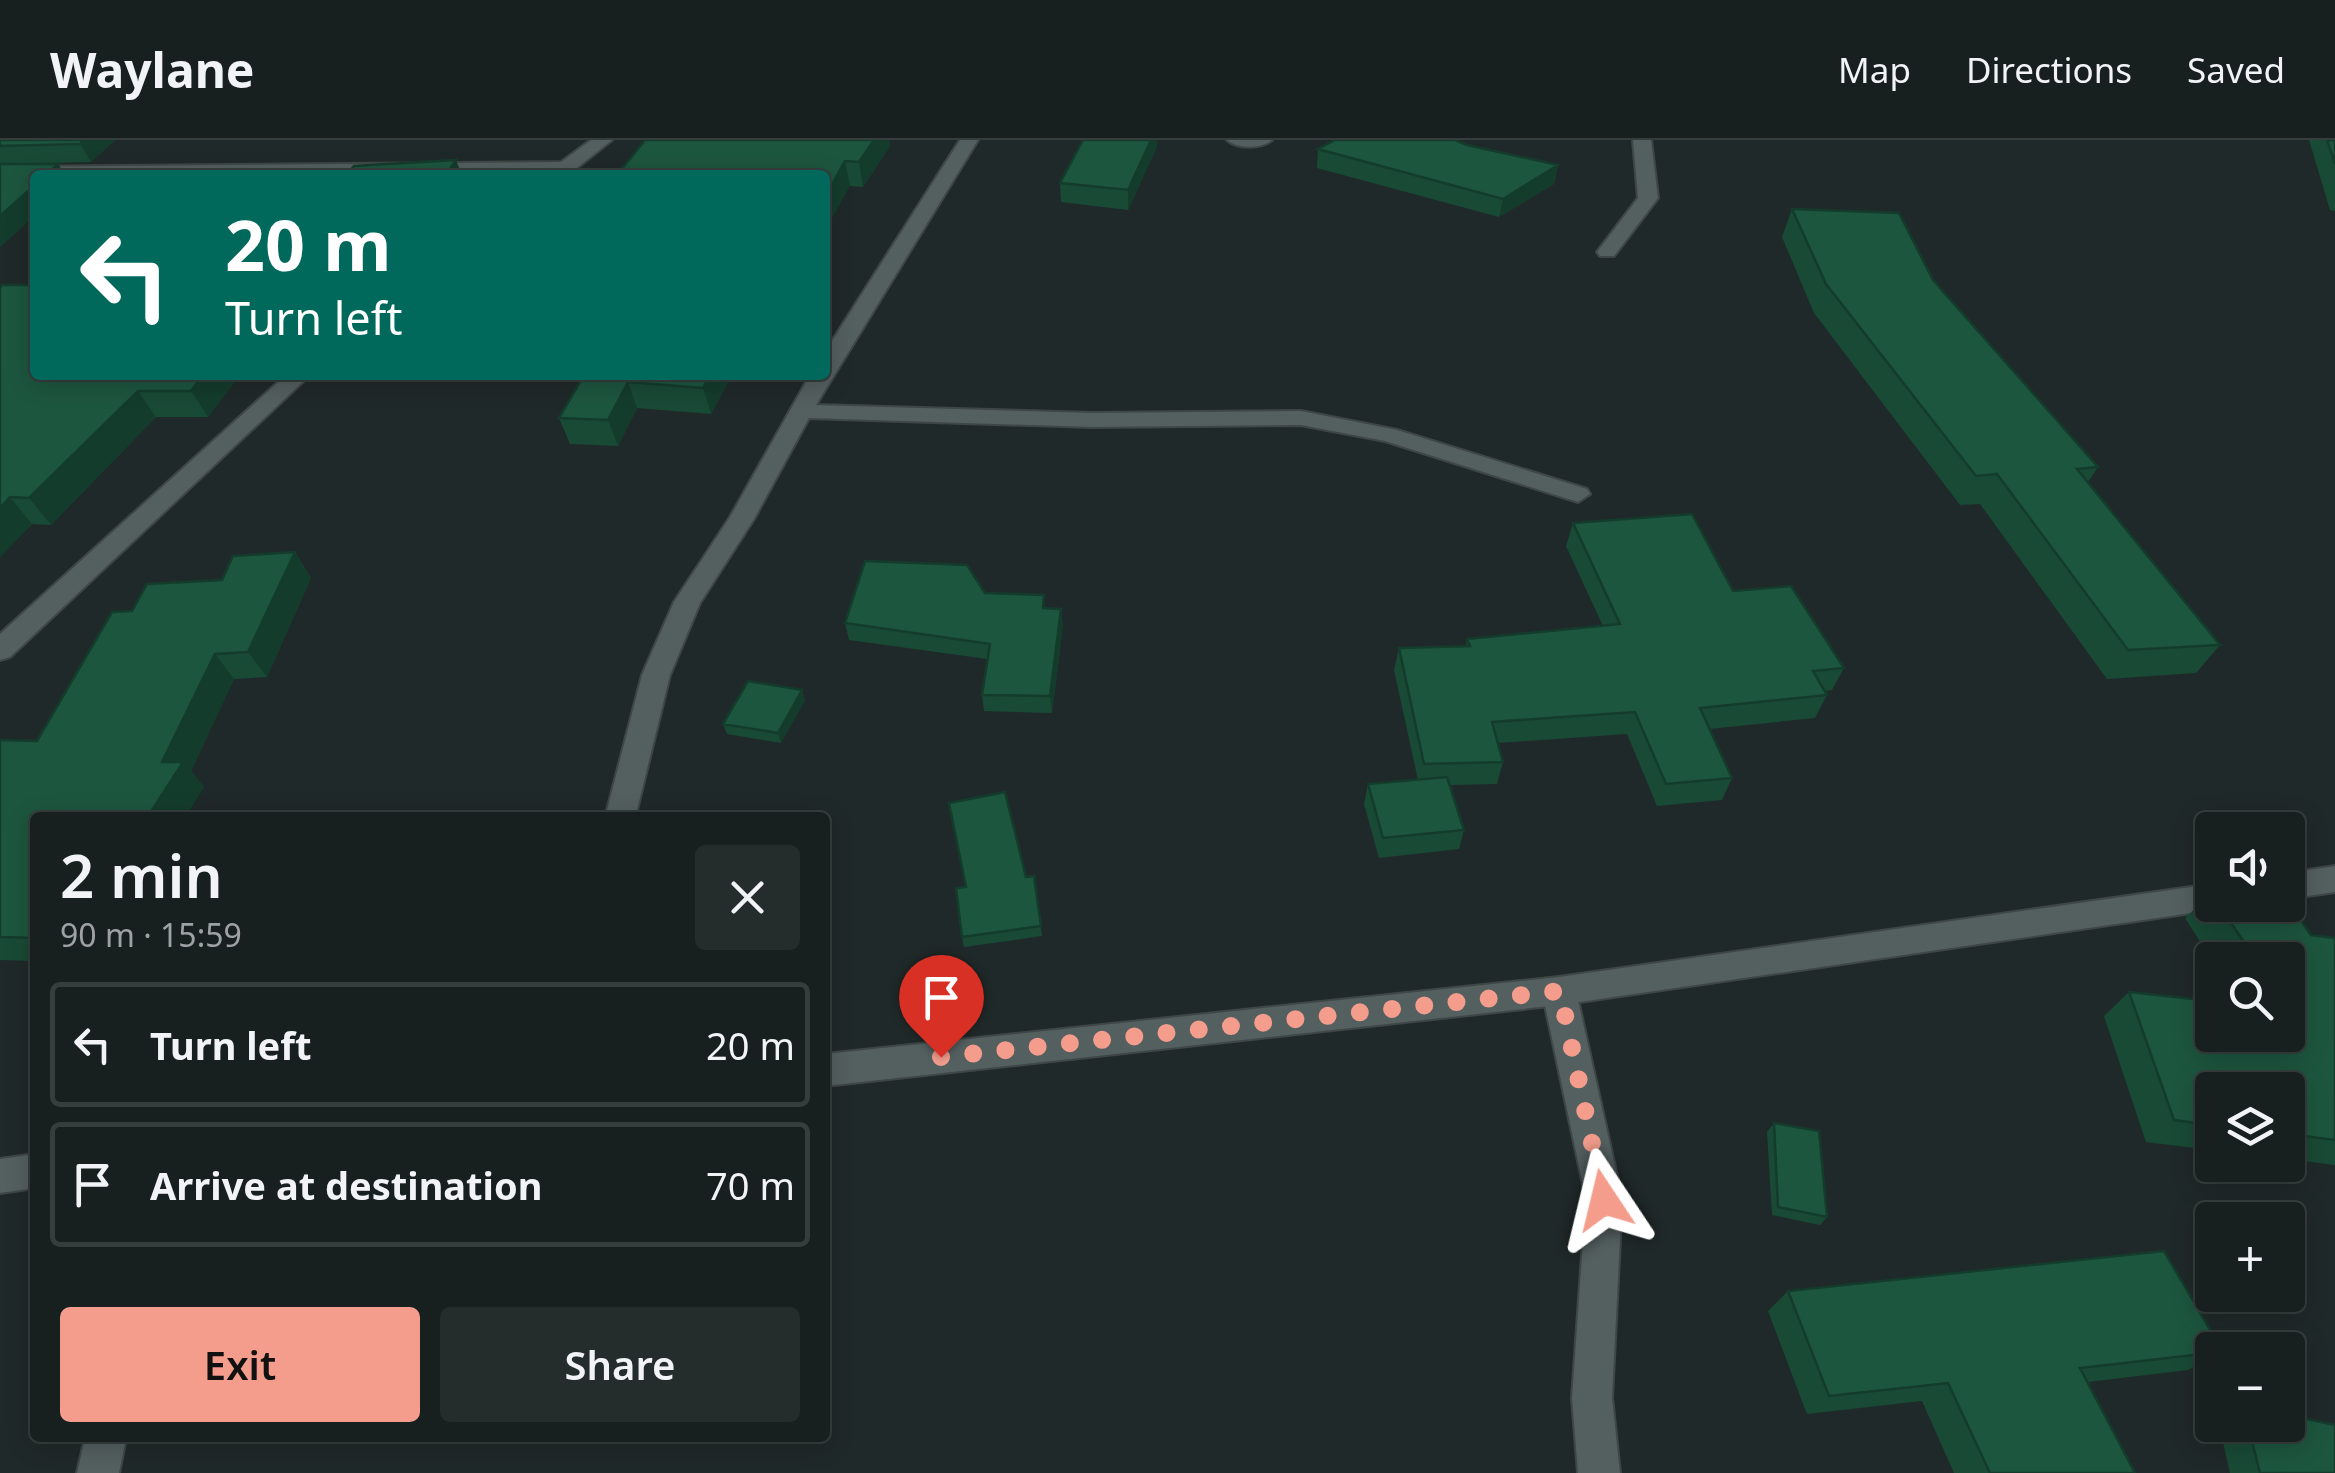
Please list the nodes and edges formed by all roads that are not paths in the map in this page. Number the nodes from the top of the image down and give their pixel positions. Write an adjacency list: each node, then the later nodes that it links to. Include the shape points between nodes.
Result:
1 (603, 140): 6 (street)
2 (969, 140): 10 (street)
3 (1236, 140): 4 (street)
4 (1263, 140)
5 (1642, 140): 9 (street, via 1648,198)
6 (563, 170)
7 (0, 172): 8 (street)
8 (30, 172)
9 (1607, 252)
10 (830, 361)
11 (294, 380): 15 (street)
12 (818, 380): 13 (street)
13 (798, 411): 14 (street, via 1301,418 1389,435); 16 (street, via 742,519 687,602 656,675)
14 (1578, 494)
15 (0, 650)
16 (622, 812)
17 (2335, 879): 18 (street)
18 (2305, 883)
19 (2195, 899): 20 (street)
20 (1560, 991): 21 (street); 26 (street, via 1604,1200 1592,1398)
21 (830, 1069)
22 (30, 1172): 23 (street)
23 (0, 1176)
24 (105, 1442): 25 (street)
25 (98, 1473)
26 (1599, 1473)

